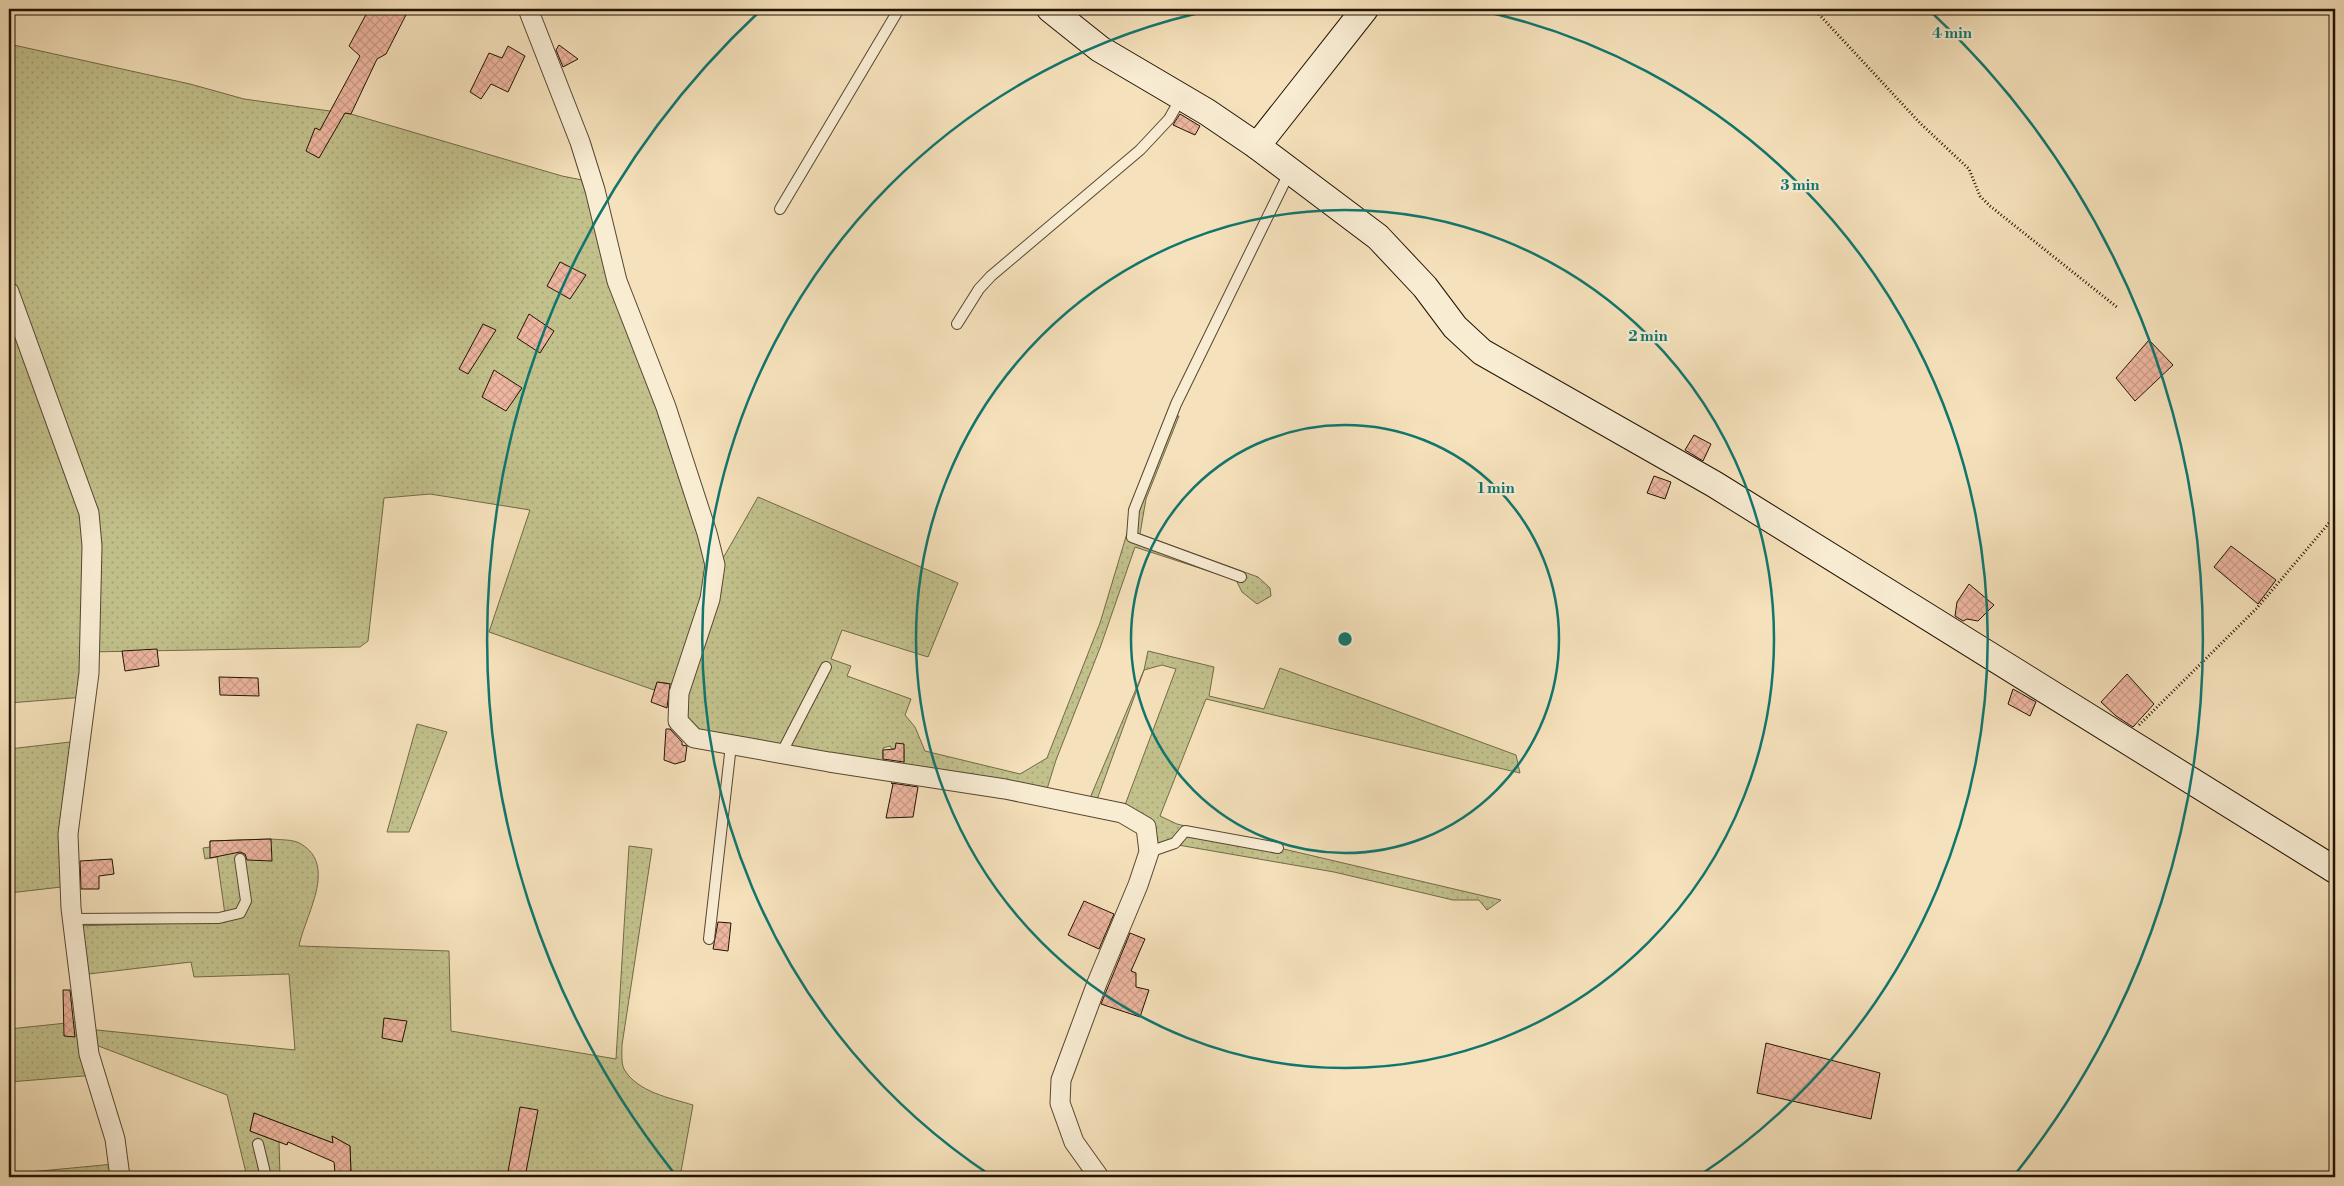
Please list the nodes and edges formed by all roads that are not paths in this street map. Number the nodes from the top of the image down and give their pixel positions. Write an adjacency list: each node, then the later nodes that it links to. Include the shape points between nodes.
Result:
1 (528, 9): 13 (street, via 580,142 617,281 666,407 715,565 710,599 679,693 678,721 694,738)
2 (899, 9): 8 (lane)
3 (1050, 9): 5 (street, via 1100,49)
4 (1365, 9): 6 (street)
5 (1181, 97): 6 (street); 10 (lane, via 1169,119 1140,150 979,288)
6 (1257, 146): 7 (street)
7 (1290, 171): 11 (lane, via 1176,404 1134,510 1132,537); 18 (street, via 1378,237 1425,287 1455,327 1482,352 1714,484)
8 (780, 209)
9 (9, 292): 19 (street, via 89,513 92,546 89,673 68,834)
10 (957, 324)
11 (1241, 578)
12 (826, 667): 14 (lane)
13 (731, 745): 14 (street); 20 (lane)
14 (782, 754): 16 (street, via 1005,789 1122,813 1146,827)
15 (1278, 848): 16 (lane, via 1185,831 1175,843)
16 (1149, 852): 24 (street, via 1061,1080 1060,1103 1074,1142)
17 (240, 859): 19 (lane, via 246,901 240,913 219,918)
18 (2335, 870)
19 (72, 919): 22 (street, via 89,1054 115,1140)
20 (709, 939)
21 (258, 1144): 23 (lane)
22 (120, 1177)
23 (266, 1177)
24 (1099, 1177)

